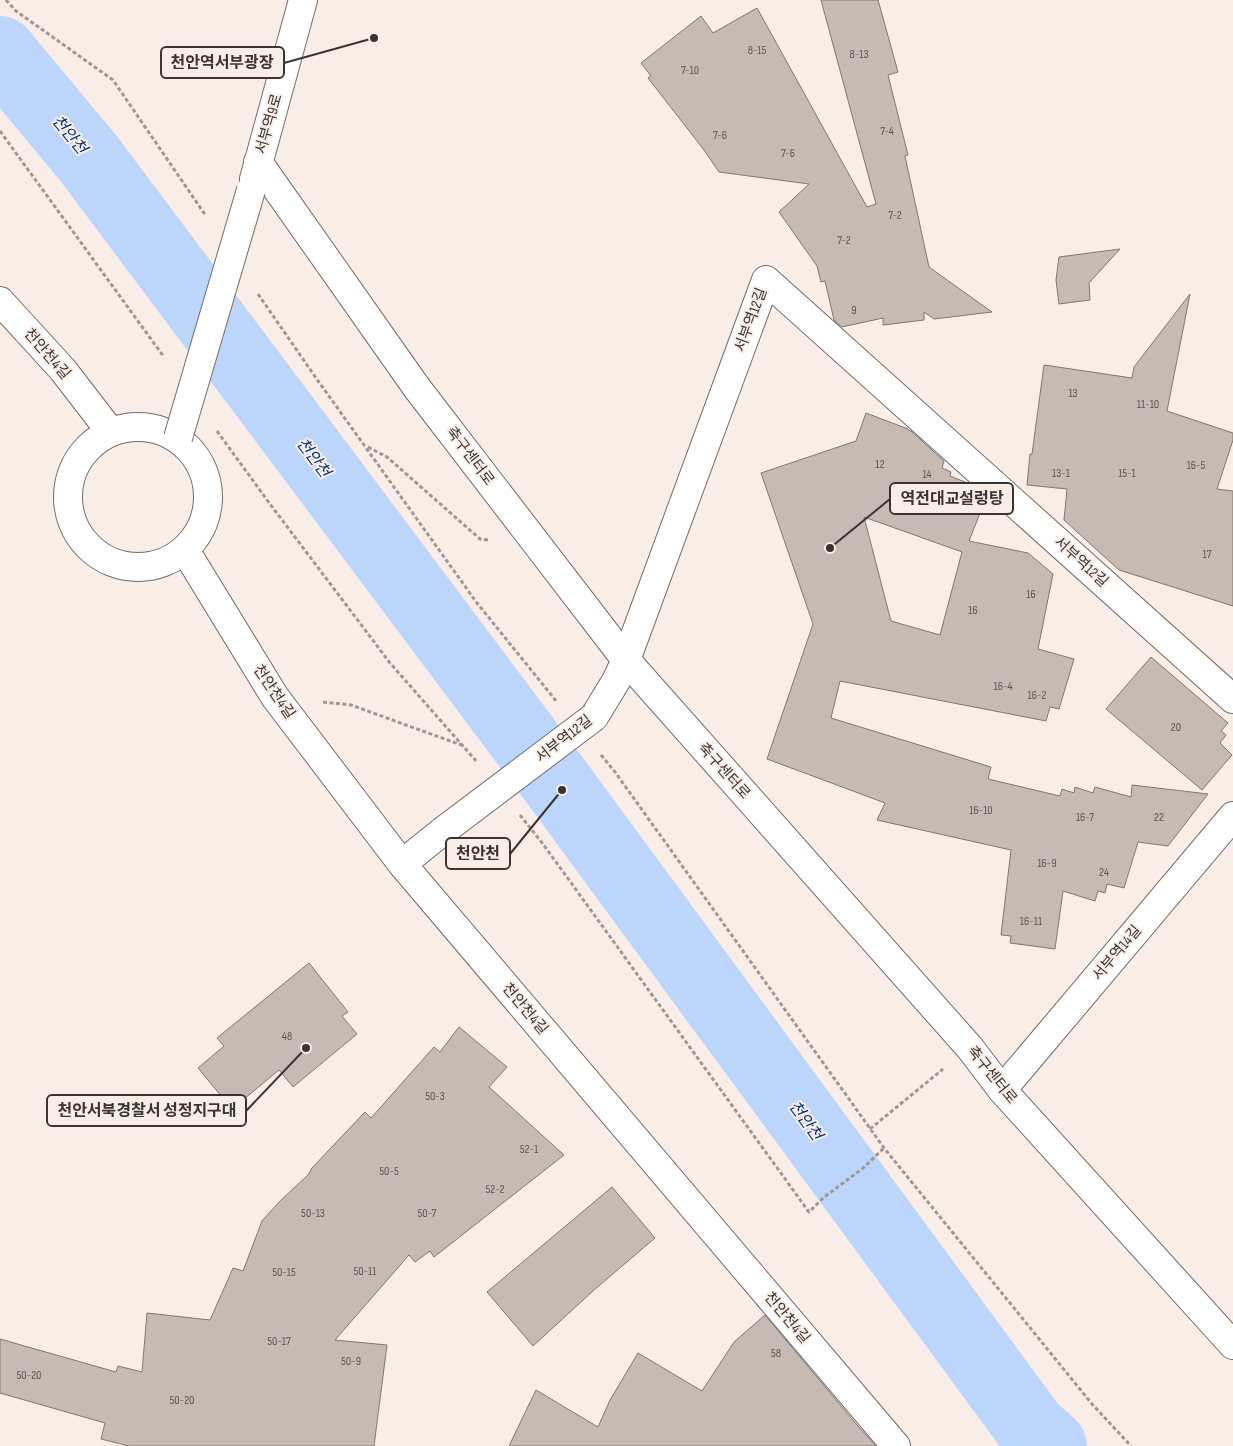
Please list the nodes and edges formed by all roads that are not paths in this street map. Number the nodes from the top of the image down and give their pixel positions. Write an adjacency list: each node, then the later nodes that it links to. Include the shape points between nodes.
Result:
1 (304, 0): 2 (street, 서부역9로)
2 (258, 162): 5 (street, 서부역9로, bridge); 7 (street, 축구센터로, via 417,388)
3 (0, 301): 4 (street, 천안천4길, via 63,370)
4 (110, 431): 5 (street, via 133,426 156,428); 6 (street, via 90,445 76,464 68,488 69,512 79,534 95,553 116,564 140,568 164,562)
5 (178, 438): 6 (street, via 193,452 204,471 209,492 207,514)
6 (185, 550): 10 (street, 천안천4길, via 275,697)
7 (626, 660): 8 (street, 서부역12길, via 766,280); 10 (street, 서부역12길, bridge, via 594,717); 11 (street, 축구센터로, via 970,1048)
8 (1233, 699)
9 (1233, 816): 11 (street, 서부역14길)
10 (402, 864): 13 (street, 천안천4길)
11 (1002, 1090): 12 (street, 축구센터로)
12 (1233, 1345)
13 (896, 1446)

